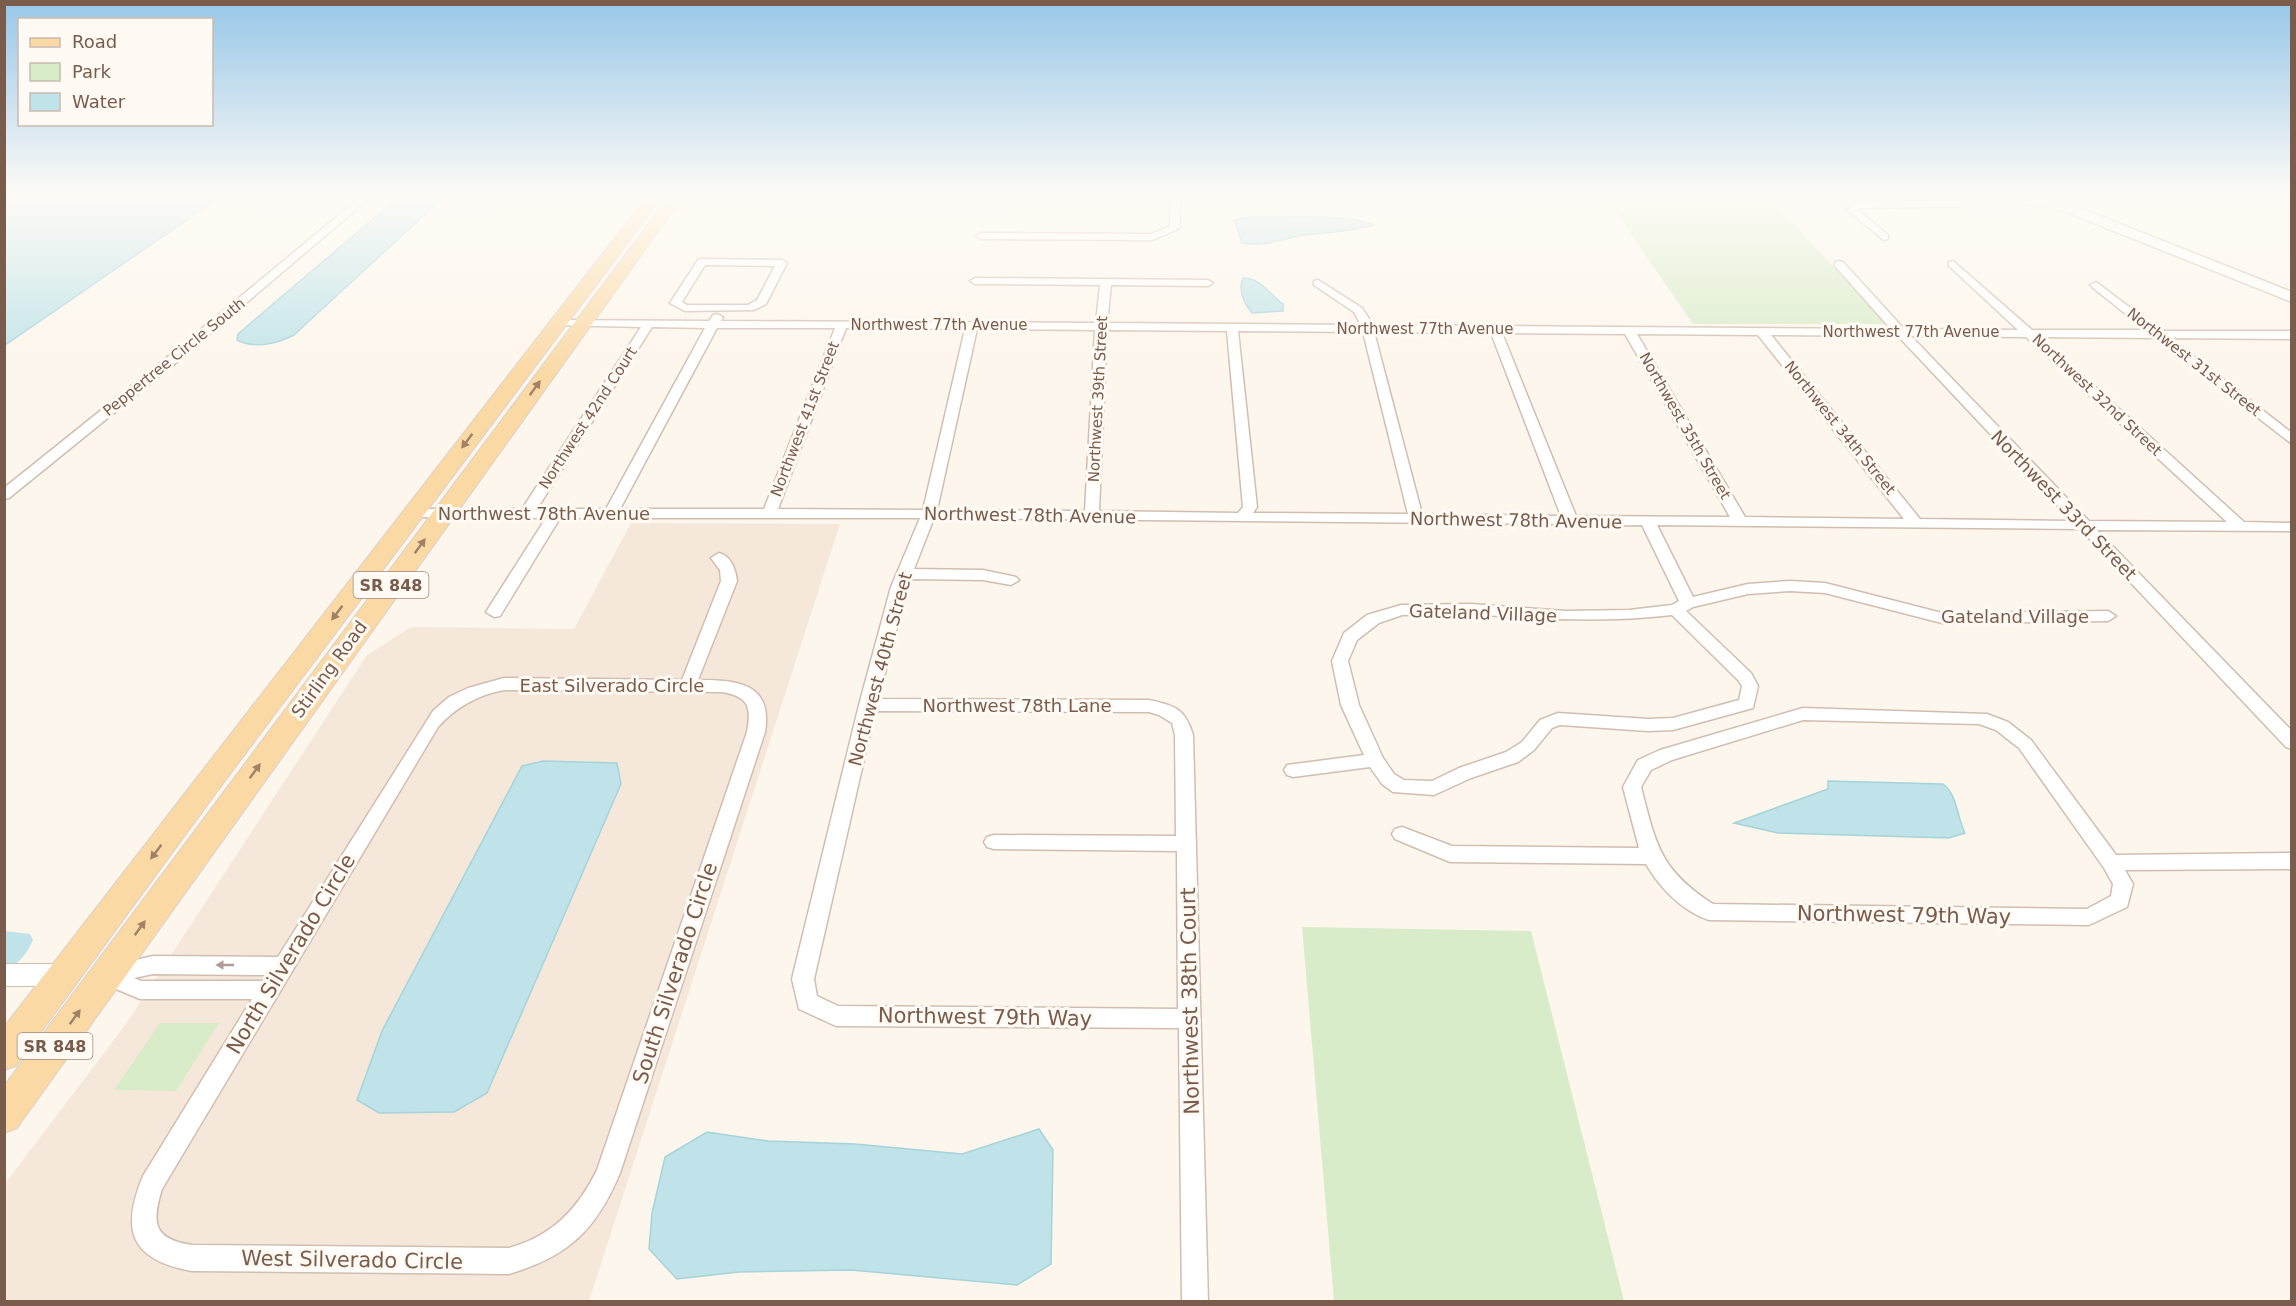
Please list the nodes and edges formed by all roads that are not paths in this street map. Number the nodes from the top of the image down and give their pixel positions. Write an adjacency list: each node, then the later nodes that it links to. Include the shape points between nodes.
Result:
1 (295, 256): 31 (street, Peppertree Circle South)
2 (617, 256): 14 (main road, Stirling Road / SR 848)
3 (629, 256): 15 (main road, Stirling Road / SR 848)
4 (2188, 256): 12 (main road)
5 (1839, 264): 25 (street, Northwest 33rd Street)
6 (1953, 264): 27 (street, Northwest 32nd Street)
7 (975, 281): 8 (street)
8 (1106, 281): 9 (street); 20 (street, Northwest 39th Street)
9 (1208, 283)
10 (1318, 283): 22 (street, via 1358,310)
11 (2096, 285): 28 (street, Northwest 31st Street)
12 (2292, 298)
13 (721, 308): 13 (street, via 685,308 676,303 702,262 782,263 762,302 750,308); 17 (street)
14 (558, 323): 15 (street, Northwest 77th Avenue); 32 (main road, Stirling Road / SR 848, one-way to 32)
15 (583, 323): 16 (street, Northwest 77th Avenue); 33 (main road, Stirling Road / SR 848, one-way to 15)
16 (649, 323): 17 (street, Northwest 77th Avenue); 34 (street, Northwest 42nd Court)
17 (713, 324): 18 (street, Northwest 77th Avenue); 36 (street)
18 (842, 325): 19 (street, Northwest 77th Avenue); 37 (street, Northwest 41st Street)
19 (972, 326): 20 (street, Northwest 77th Avenue); 38 (street, Northwest 40th Street)
20 (1101, 326): 21 (street, Northwest 77th Avenue); 39 (street, Northwest 39th Street)
21 (1232, 327): 22 (street, Northwest 77th Avenue); 40 (street, via 1250,507)
22 (1367, 329): 23 (street, Northwest 77th Avenue); 41 (street)
23 (1495, 329): 24 (street, Northwest 77th Avenue); 42 (street)
24 (1629, 330): 26 (street, Northwest 77th Avenue); 44 (street, Northwest 35th Street)
25 (1902, 332): 26 (street, Northwest 77th Avenue); 27 (street, Northwest 77th Avenue); 46 (street, Northwest 33rd Street)
26 (1763, 333): 45 (street, Northwest 34th Street)
27 (2029, 333): 28 (street, Northwest 77th Avenue); 47 (street, Northwest 32nd Street)
28 (2157, 333): 29 (street, Northwest 77th Avenue); 30 (street, Northwest 31st Street)
29 (2290, 336)
30 (2292, 440)
31 (4, 495)
32 (413, 513): 33 (street, Northwest 78th Avenue); 69 (main road, Stirling Road / SR 848, one-way to 69)
33 (444, 513): 34 (street, Northwest 78th Avenue); 73 (main road, Stirling Road / SR 848, one-way to 33)
34 (527, 513): 35 (street, Northwest 78th Avenue)
35 (556, 513): 36 (street, Northwest 78th Avenue); 53 (street, Northwest 42nd Court)
36 (611, 513): 37 (street, Northwest 78th Avenue)
37 (769, 514): 38 (street, Northwest 78th Avenue)
38 (929, 514): 39 (street, Northwest 78th Avenue); 50 (street, Northwest 40th Street)
39 (1092, 516): 40 (street, Northwest 78th Avenue)
40 (1242, 517): 41 (street, Northwest 78th Avenue)
41 (1416, 519): 42 (street, Northwest 78th Avenue)
42 (1571, 522): 43 (street, Northwest 78th Avenue)
43 (1648, 522): 44 (street, Northwest 78th Avenue); 52 (street, Northwest 78th Avenue)
44 (1741, 523): 45 (street, Northwest 78th Avenue)
45 (1916, 524): 46 (street, Northwest 78th Avenue)
46 (2082, 525): 47 (street, Northwest 78th Avenue); 60 (street, Northwest 33rd Street)
47 (2240, 526): 48 (street, Northwest 78th Avenue)
48 (2292, 527)
49 (719, 558): 55 (street, via 728,570 729,581)
50 (904, 574): 51 (street, via 983,575); 58 (street, Northwest 40th Street)
51 (1011, 580)
52 (1682, 607): 54 (street, Gateland Village, via 1748,589 1790,586 1825,588 1942,618); 61 (street, Gateland Village, via 1629,615 1566,616 1431,608 1401,610 1373,619 1350,637 1340,662 1350,705); 61 (street, Gateland Village, via 1745,677 1750,686 1747,704 1673,724 1558,719 1546,724 1528,746 1512,757 1434,788 1400,787 1388,779)
53 (494, 612)
54 (2108, 616)
55 (688, 685): 56 (street, East Silverado Circle, via 514,684); 57 (street, East Silverado Circle, via 733,687)
56 (468, 694): 70 (street, North Silverado Circle, via 432,723)
57 (753, 699): 80 (street, South Silverado Circle, via 759,712 756,732 608,1173 592,1207)
58 (868, 705): 59 (street, Northwest 78th Lane, via 1149,706); 74 (street, Northwest 40th Street)
59 (1165, 710): 65 (street, Northwest 38th Court, via 1180,720 1184,735)
60 (2292, 743)
61 (1375, 760): 62 (street)
62 (1293, 770)
63 (1402, 834): 66 (street, via 1450,854)
64 (994, 842): 65 (street)
65 (1187, 844): 76 (street, Northwest 38th Court)
66 (1650, 856): 68 (street, Northwest 79th Way, via 1671,887 1709,912 2089,917 2120,901 2123,884); 68 (street, Northwest 79th Way, via 1632,787 1644,765 1803,714 1981,718 2002,726 2025,744)
67 (2292, 861): 68 (street)
68 (2111, 863)
69 (99, 929): 72 (main road, Stirling Road / SR 848); 73 (main road, via 95,959)
70 (284, 966): 73 (street, one-way to 73, via 153,965); 75 (street, North Silverado Circle)
71 (4, 975): 72 (street)
72 (64, 975): 77 (main road, Stirling Road / SR 848)
73 (105, 975): 75 (street, via 140,990); 78 (main road, Stirling Road / SR 848, one-way to 73)
74 (803, 979): 76 (street, Northwest 79th Way, via 807,1002 836,1016)
75 (269, 990): 79 (street, North Silverado Circle, via 152,1184 144,1210)
76 (1190, 1019): 81 (street, Northwest 38th Court)
77 (4, 1055)
78 (4, 1116)
79 (145, 1232): 80 (street, West Silverado Circle, via 157,1247 192,1258 490,1262 530,1256)
80 (564, 1237)
81 (1195, 1302)

